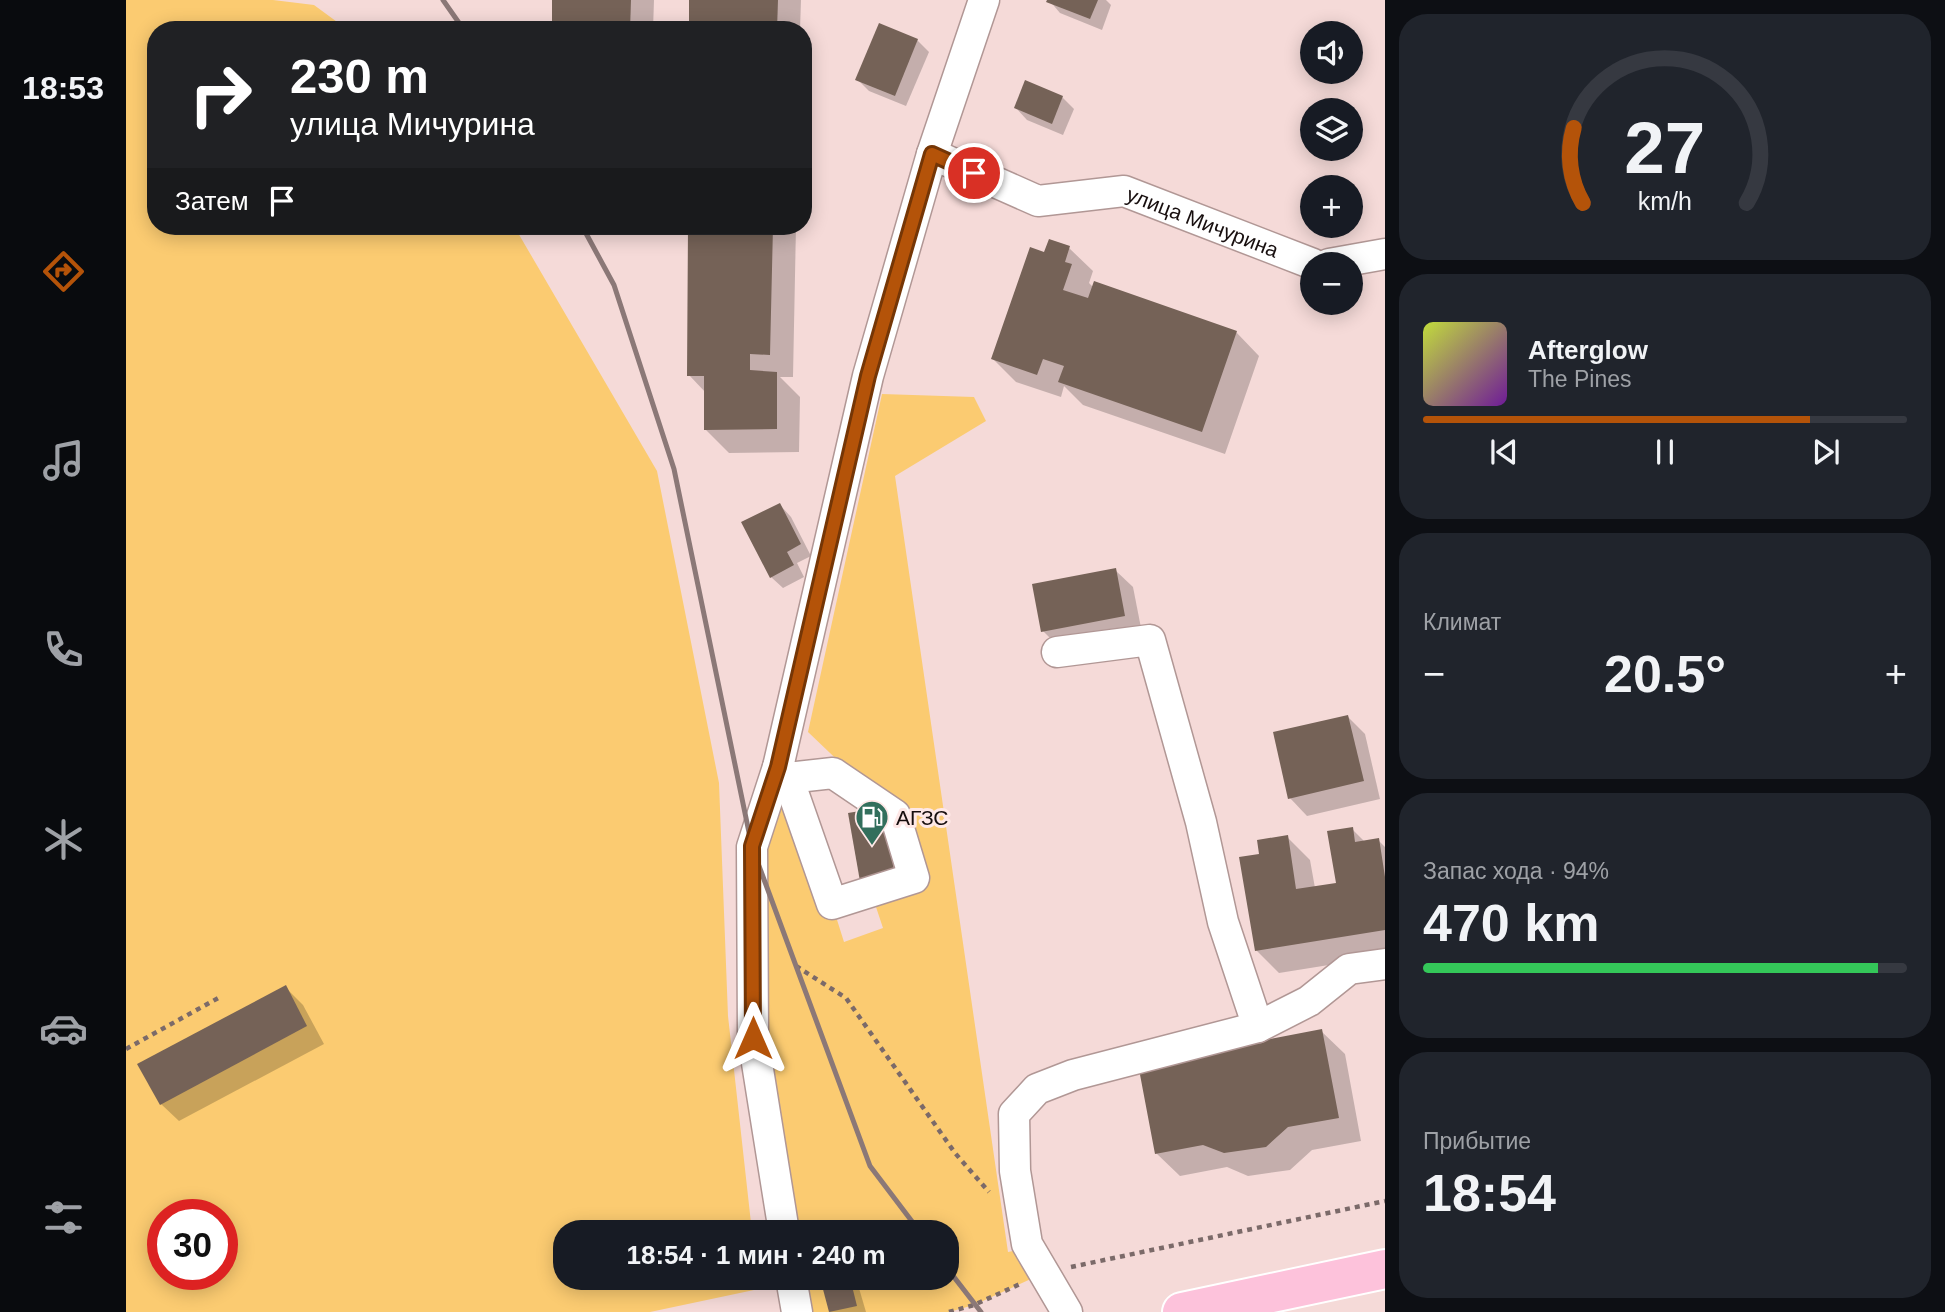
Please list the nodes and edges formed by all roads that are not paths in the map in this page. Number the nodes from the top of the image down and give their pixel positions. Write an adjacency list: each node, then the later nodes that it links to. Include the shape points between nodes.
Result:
1 (984, 0): 2 (street)
2 (932, 154): 5 (street, улица Мичурина, via 1038,201 1124,191); 7 (street, via 868,376)
3 (1385, 254): 4 (street)
4 (1363, 258)
5 (1300, 259)
6 (1057, 652): 9 (street, via 1150,640 1201,822 1223,922)
7 (783, 772): 7 (street, via 832,904 914,878 895,815 833,773); 10 (street, via 752,846 753,1038)
8 (1385, 964): 9 (street, via 1349,969 1309,1001)
9 (1258, 1027): 14 (street, via 1073,1075 1037,1089 1014,1114 1015,1171 1027,1244)
10 (782, 1220)
11 (1385, 1269): 15 (main road)
12 (793, 1290): 13 (street)
13 (797, 1312)
14 (1067, 1312)
15 (1182, 1312)

